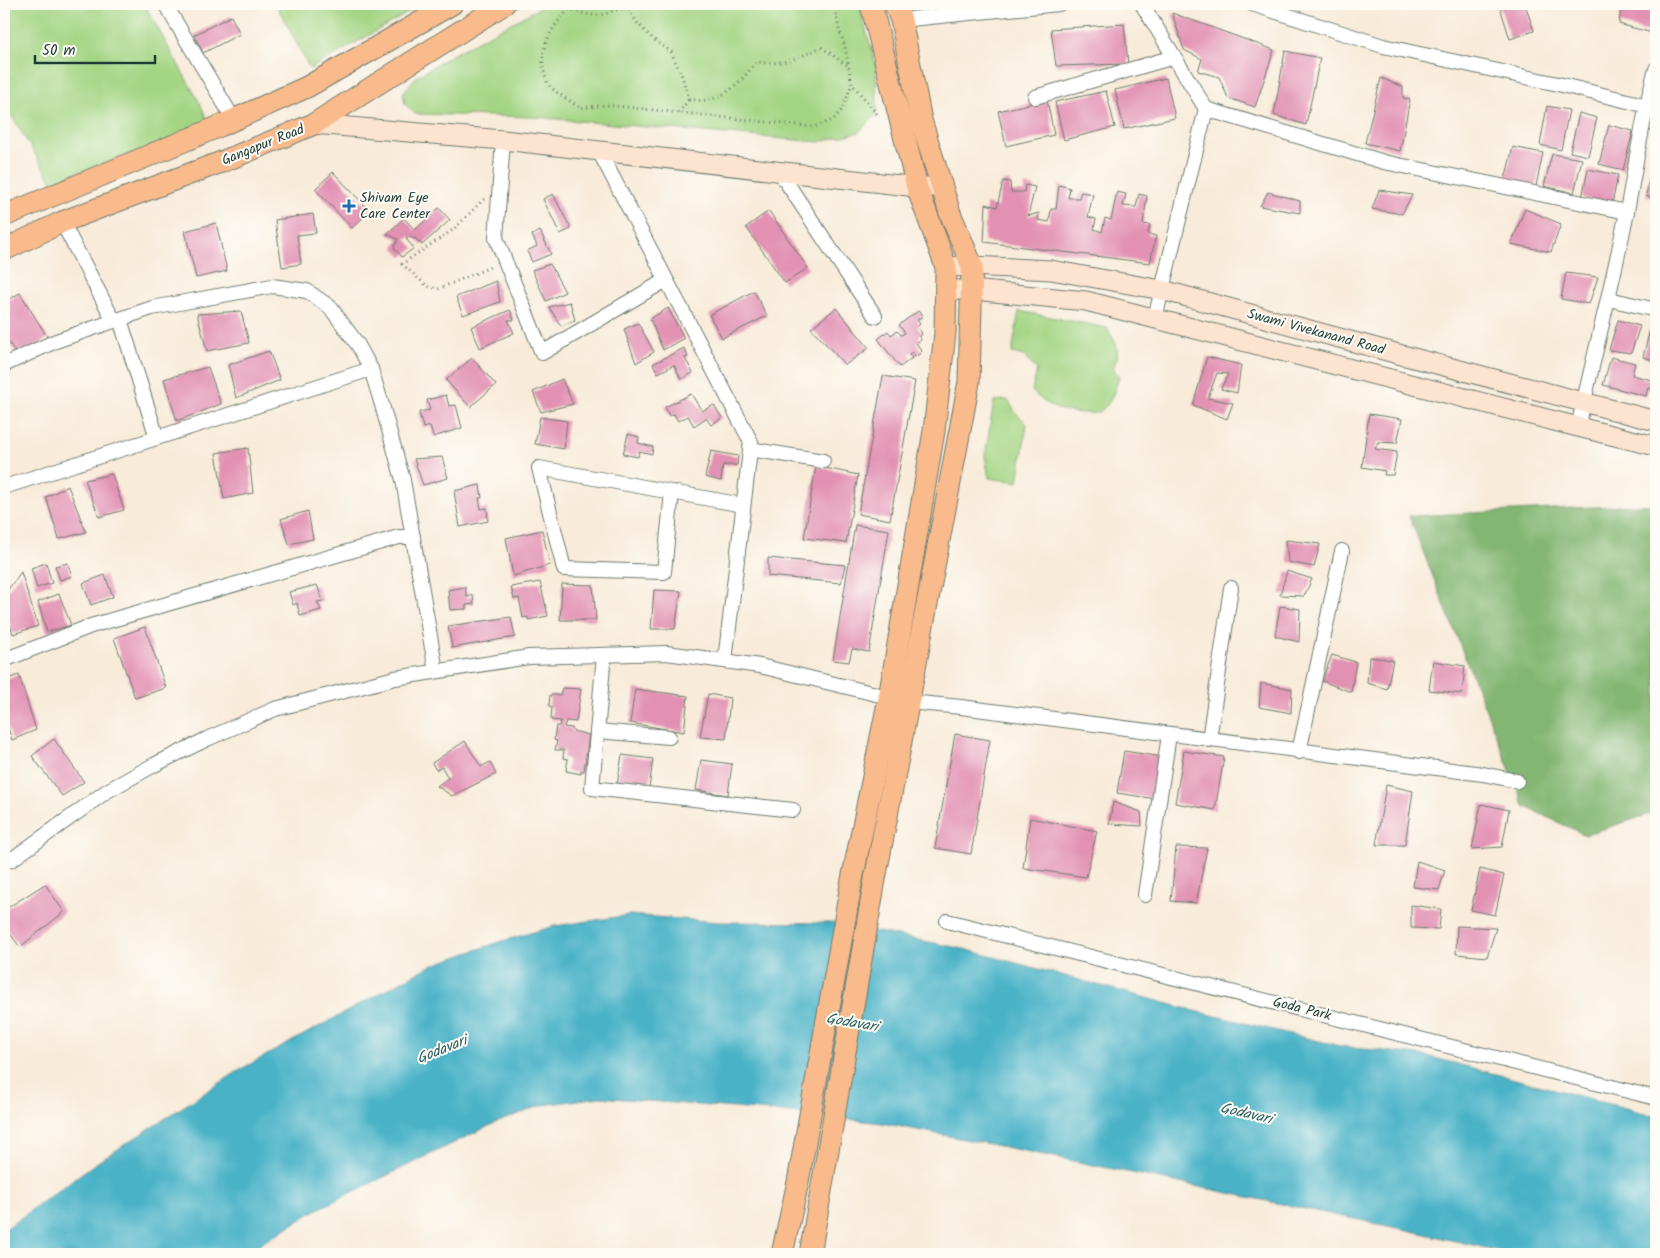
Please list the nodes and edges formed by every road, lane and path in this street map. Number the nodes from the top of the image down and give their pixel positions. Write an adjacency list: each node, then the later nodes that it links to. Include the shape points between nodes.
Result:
1 (165, 4): 22 (street)
2 (452, 4): 22 (main road, via 307,88)
3 (504, 4): 23 (main road, Gangapur Road)
4 (631, 4): 10 (path)
5 (834, 4): 13 (path)
6 (871, 4): 29 (main road)
7 (1059, 4): 11 (street)
8 (1142, 4): 12 (street)
9 (1252, 4): 18 (street, via 1383,46)
10 (626, 6): 17 (path, via 638,24 670,52); 20 (path, via 605,15 591,16 570,9 560,18 546,44 543,67 549,85 581,108 606,105)
11 (898, 12): 27 (main road, via 921,120)
12 (1174, 57): 16 (street); 19 (street)
13 (848, 66): 15 (path); 17 (path, via 821,47 791,61 776,64 756,62 724,96 698,101)
14 (1656, 70): 18 (street)
15 (852, 84): 20 (path, via 842,110 833,120 814,127); 21 (path)
16 (1035, 97)
17 (689, 99): 20 (path)
18 (1651, 107): 30 (street)
19 (1206, 109): 30 (street, via 1384,162); 40 (street)
20 (680, 113)
21 (877, 114)
22 (234, 120): 31 (main road)
23 (314, 124): 24 (main road); 32 (main road, Gangapur Road)
24 (503, 140): 25 (main road); 28 (street)
25 (599, 151): 26 (main road); 37 (street)
26 (779, 171): 29 (main road); 43 (street)
27 (941, 186): 29 (main road); 35 (main road)
28 (500, 187): 34 (street, via 496,238); 34 (path, via 454,229 402,264 427,286 438,289)
29 (917, 187): 36 (main road)
30 (1627, 212): 41 (street)
31 (4, 216)
32 (62, 222): 33 (main road, Gangapur Road); 45 (street)
33 (4, 250)
34 (505, 260): 37 (street, via 542,353)
35 (972, 266): 36 (main road, Swami Vivekanand Road); 39 (main road); 40 (main road, Swami Vivekanand Road, via 1051,270)
36 (946, 267): 38 (main road)
37 (666, 280): 53 (street, via 751,442)
38 (946, 290): 39 (main road); 65 (main road, via 945,333 934,431)
39 (972, 290): 44 (main road, via 1086,301); 65 (main road, via 969,382)
40 (1162, 290): 44 (street); 48 (main road, Swami Vivekanand Road)
41 (1609, 298): 42 (street); 48 (street)
42 (1656, 310)
43 (876, 316)
44 (1155, 318): 50 (main road)
45 (117, 320): 46 (street, via 56,341); 47 (street, via 152,308 272,286 308,291 330,307); 51 (street)
46 (4, 365)
47 (371, 369): 51 (street); 58 (street, via 403,480)
48 (1583, 402): 49 (main road, Swami Vivekanand Road); 50 (street)
49 (1656, 421)
50 (1578, 427): 52 (main road)
51 (157, 438): 55 (street)
52 (1656, 446)
53 (750, 449): 54 (street); 57 (street)
54 (823, 461)
55 (4, 487)
56 (672, 492): 56 (street, via 549,470 539,468 564,569 664,572); 57 (street)
57 (743, 505): 63 (street)
58 (413, 537): 62 (street, via 399,537 91,626); 64 (street)
59 (1342, 551): 70 (street)
60 (1231, 588): 69 (street)
61 (604, 655): 63 (street, via 667,653); 64 (street, via 529,657); 66 (street)
62 (4, 660)
63 (725, 661): 65 (street, via 760,666)
64 (436, 671): 73 (street, via 294,704 250,720 115,787 11,860)
65 (899, 700): 67 (street); 77 (main road, via 875,879); 78 (main road, via 851,885)
66 (597, 731): 68 (street); 72 (street, via 592,788)
67 (1169, 734): 69 (street); 74 (street)
68 (669, 737)
69 (1208, 740): 70 (street)
70 (1299, 752): 71 (street)
71 (1517, 781)
72 (793, 810)
73 (4, 861)
74 (1146, 895)
75 (947, 922): 76 (street, Goda Park)
76 (1656, 1098)
77 (811, 1249)
78 (782, 1254)

